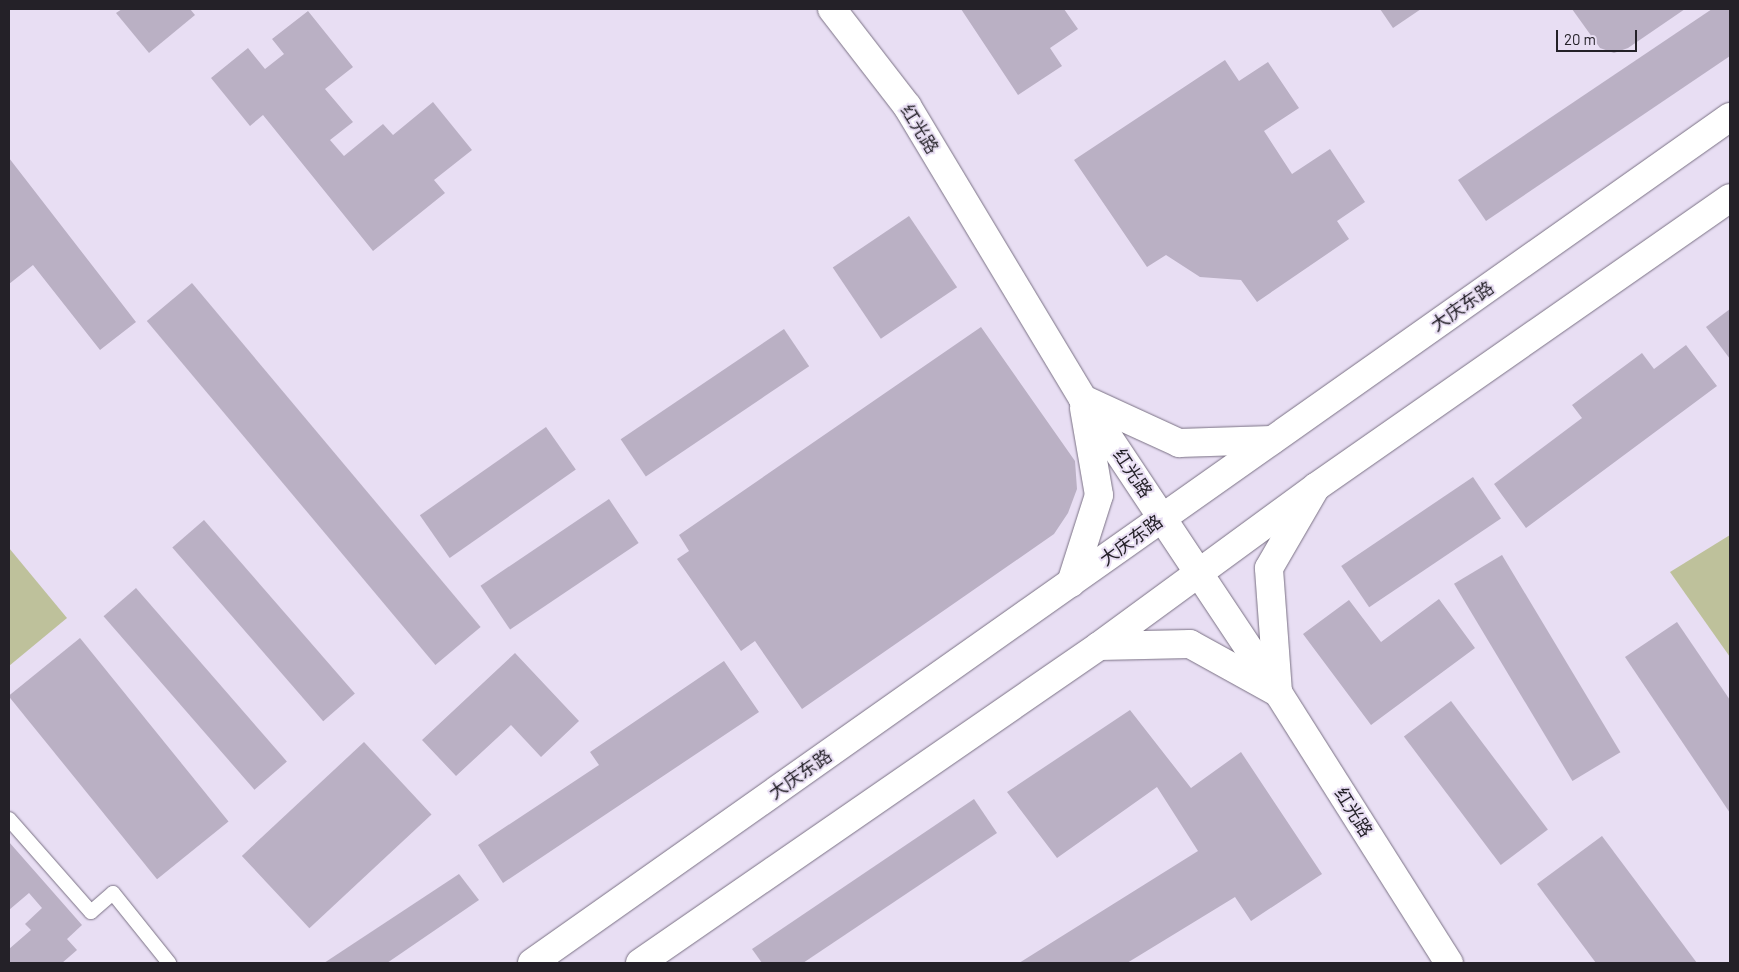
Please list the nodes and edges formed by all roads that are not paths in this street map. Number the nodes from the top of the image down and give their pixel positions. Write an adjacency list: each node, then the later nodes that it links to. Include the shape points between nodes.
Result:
1 (832, 9): 4 (main road, 红光路, via 906,106)
2 (1730, 117): 5 (main road, 大庆东路)
3 (1730, 198): 6 (main road)
4 (1083, 399): 5 (main road, via 1179,443); 7 (main road, 红光路); 9 (main road, via 1099,495)
5 (1272, 440): 7 (main road, 大庆东路)
6 (1316, 487): 8 (main road); 11 (main road, via 1269,568)
7 (1162, 518): 8 (main road, 红光路); 9 (main road, 大庆东路)
8 (1198, 573): 10 (main road); 11 (main road, 红光路)
9 (1071, 582): 14 (main road, 大庆东路)
10 (1099, 646): 11 (main road, via 1190,644); 15 (main road)
11 (1278, 694): 16 (main road, 红光路)
12 (9, 819): 13 (lane, via 91,912 113,893)
13 (169, 963)
14 (532, 963)
15 (640, 963)
16 (1449, 963)

